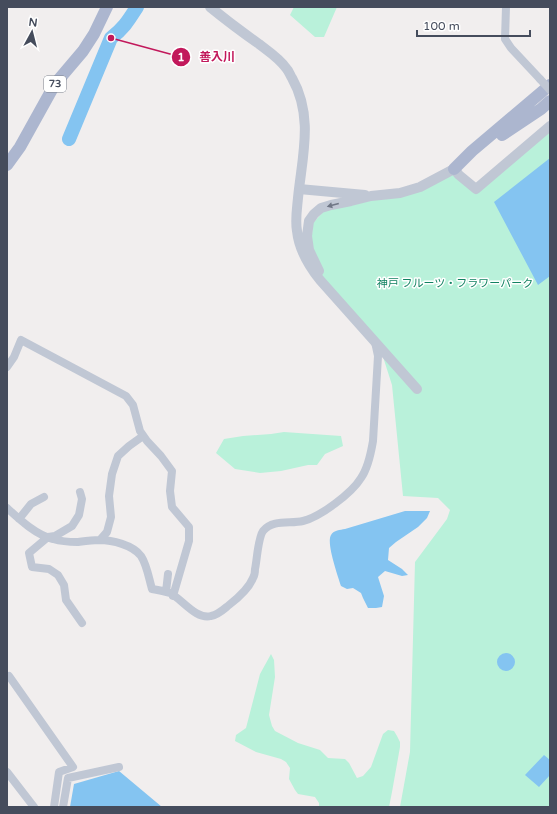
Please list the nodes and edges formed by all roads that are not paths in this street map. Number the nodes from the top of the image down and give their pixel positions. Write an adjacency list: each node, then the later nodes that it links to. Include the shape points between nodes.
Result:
1 (107, 7): 9 (main road, 73, via 94,34 56,84)
2 (210, 7): 11 (street, via 274,56 286,68 296,85 302,102 305,136)
3 (506, 7): 4 (street, via 505,39 511,48)
4 (547, 80): 5 (street, bridge); 7 (main road, via 532,94)
5 (550, 92): 7 (main road)
6 (550, 101): 7 (main road, via 541,109)
7 (509, 125): 10 (main road, via 472,151)
8 (550, 126): 10 (street, via 476,189)
9 (7, 165)
10 (454, 169): 12 (street, via 420,187 400,193)
11 (299, 189): 12 (street); 13 (street, via 296,219 299,244 309,266)
12 (371, 196): 13 (street, one-way to 13, via 321,208 309,221 309,250 325,283)
13 (334, 295): 14 (street)
14 (375, 342): 16 (street); 25 (street, via 378,356 373,441 371,455 361,478 343,497 318,515 304,521 273,524 264,530 260,536 254,577 247,588 221,611 211,616 203,616)
15 (7, 367): 17 (street, via 21,340 126,396 133,405)
16 (417, 389)
17 (143, 436): 23 (street, via 118,456 109,496 111,517); 25 (street, via 172,471 172,507 189,527 189,541)
18 (80, 492): 22 (street, via 82,499 79,515 72,526 55,536)
19 (44, 497): 21 (street, via 31,504)
20 (7, 508): 21 (street)
21 (19, 519): 22 (street)
22 (48, 537): 23 (street, via 76,542); 26 (street, via 29,553 32,567 49,569 58,574 64,585 66,600)
23 (100, 540): 25 (street, via 119,543 141,556 152,589)
24 (168, 574): 25 (street)
25 (170, 594)
26 (82, 623)
27 (9, 676): 31 (street, via 73,767 59,772)
28 (119, 767): 32 (street, via 68,778)
29 (7, 772): 30 (street)
30 (34, 807)
31 (54, 807)
32 (63, 807)

